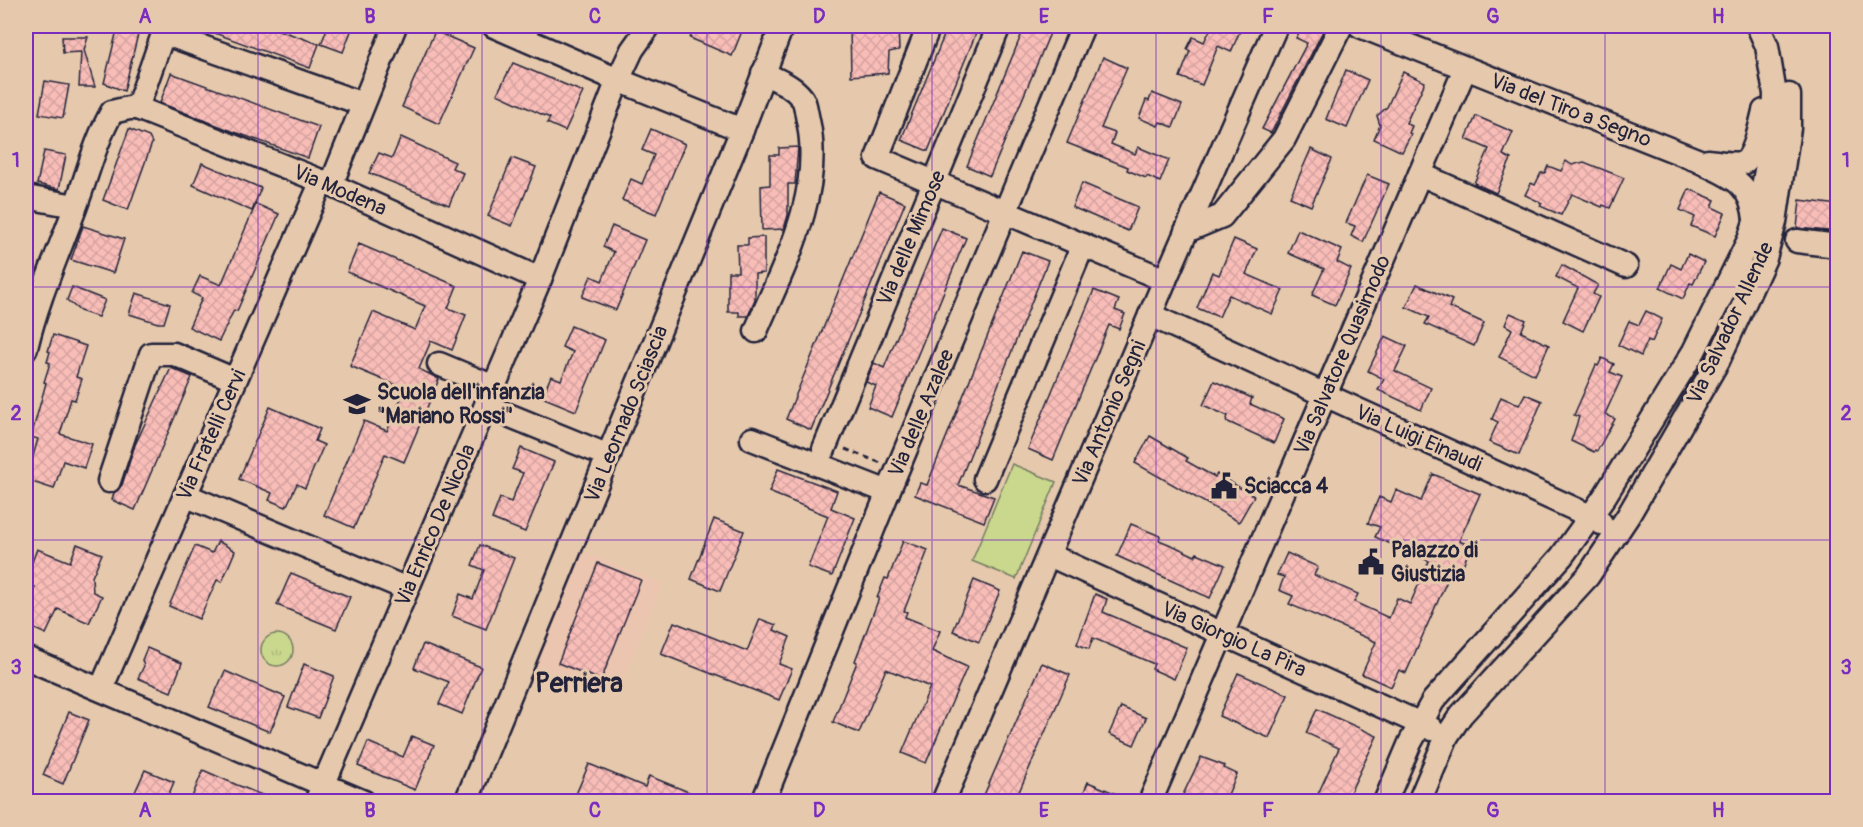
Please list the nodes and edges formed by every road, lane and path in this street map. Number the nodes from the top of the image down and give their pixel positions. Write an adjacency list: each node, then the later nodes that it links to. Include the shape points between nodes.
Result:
1 (395, 26): 18 (street, Via Fratelli Cervi)
2 (494, 26): 17 (street)
3 (650, 26): 17 (street, Via Enrico De Nicola, via 632,50)
4 (782, 26): 15 (street, Via Leornado Sciascia)
5 (929, 26): 23 (street, via 877,158)
6 (999, 26): 23 (street, Via delle Mimose)
7 (1083, 26): 27 (street, Via delle Azalee)
8 (1276, 26): 29 (street, Via Antonio Segni)
9 (1341, 26): 29 (street, via 1284,138 1222,216)
10 (1360, 26): 14 (street, Via del Tiro a Segno)
11 (1758, 26): 16 (street, Via Salvador Allende, via 1767,46)
12 (1772, 26): 53 (street, Via Salvador Allende, via 1787,69 1789,128 1775,222 1765,258 1712,371)
13 (165, 29): 18 (street); 19 (street)
14 (1466, 69): 21 (street, Via del Tiro a Segno); 22 (street, Via Salvatore Quasimodo)
15 (763, 73): 20 (street, Via Leornado Sciascia); 38 (street, via 803,99 811,137 809,183 800,226)
16 (1772, 76): 21 (street, via 1751,156 1740,164); 28 (street, Via Salvador Allende, via 1774,125)
17 (618, 80): 20 (street); 34 (street, Via Enrico De Nicola)
18 (363, 104): 24 (street, Via Fratelli Cervi)
19 (137, 108): 24 (street, Via Modena); 26 (street, via 112,112)
20 (742, 130): 46 (street, Via Leornado Sciascia)
21 (1697, 160): 28 (street, Via del Tiro a Segno, via 1746,189)
22 (1420, 174): 33 (street); 42 (street, Via Salvatore Quasimodo)
23 (934, 182): 27 (street); 45 (street, Via delle Mimose)
24 (326, 183): 34 (street, Via Modena); 41 (street, Via Fratelli Cervi)
25 (26, 197): 26 (street)
26 (75, 206): 36 (street)
27 (1005, 212): 31 (street); 47 (street, Via delle Azalee)
28 (1755, 222): 52 (street, Via Salvador Allende, via 1694,351)
29 (1186, 231): 35 (street, Via Antonio Segni)
30 (1797, 241): 32 (street)
31 (1083, 245): 35 (street); 48 (street)
32 (1838, 246)
33 (1626, 267)
34 (540, 279): 43 (street, Via Enrico De Nicola)
35 (1165, 280): 37 (street, Via Antonio Segni)
36 (30, 315): 39 (street)
37 (1150, 315): 42 (street, Via Luigi Einaudi); 54 (street, Via Antonio Segni)
38 (756, 330)
39 (26, 348)
40 (439, 364): 43 (street)
41 (235, 380): 49 (street, via 174,354 151,354); 51 (street, Via Fratelli Cervi)
42 (1324, 395): 52 (street, Via Luigi Einaudi); 56 (street, Via Salvatore Quasimodo)
43 (490, 396): 46 (street); 55 (street, Via Enrico De Nicola)
44 (752, 439): 50 (street)
45 (825, 446): 47 (path)
46 (609, 456): 63 (street, Via Leornado Sciascia)
47 (897, 470): 50 (street, Via delle Azalee)
48 (985, 479)
49 (109, 481)
50 (888, 492): 64 (street, Via delle Azalee)
51 (185, 495): 55 (street); 58 (street, Via Fratelli Cervi)
52 (1590, 516): 53 (street); 59 (street, Via Salvador Allende, via 1562,556 1433,701)
53 (1617, 533): 60 (street, Via Salvador Allende, via 1587,576 1461,715)
54 (1048, 555): 56 (street, Via Giorgio La Pira); 65 (street, Via Antonio Segni)
55 (407, 589): 61 (street, Via Enrico De Nicola)
56 (1222, 633): 59 (street, Via Giorgio La Pira); 66 (street, Via Salvatore Quasimodo)
57 (26, 658): 58 (street)
58 (101, 689): 61 (street)
59 (1420, 724): 60 (street); 67 (street, Via Salvador Allende)
60 (1447, 736): 68 (street, Via Salvador Allende)
61 (319, 793): 62 (street)
62 (364, 801)
63 (466, 801)
64 (763, 801)
65 (943, 801)
66 (1150, 801)
67 (1385, 801)
68 (1419, 801)

